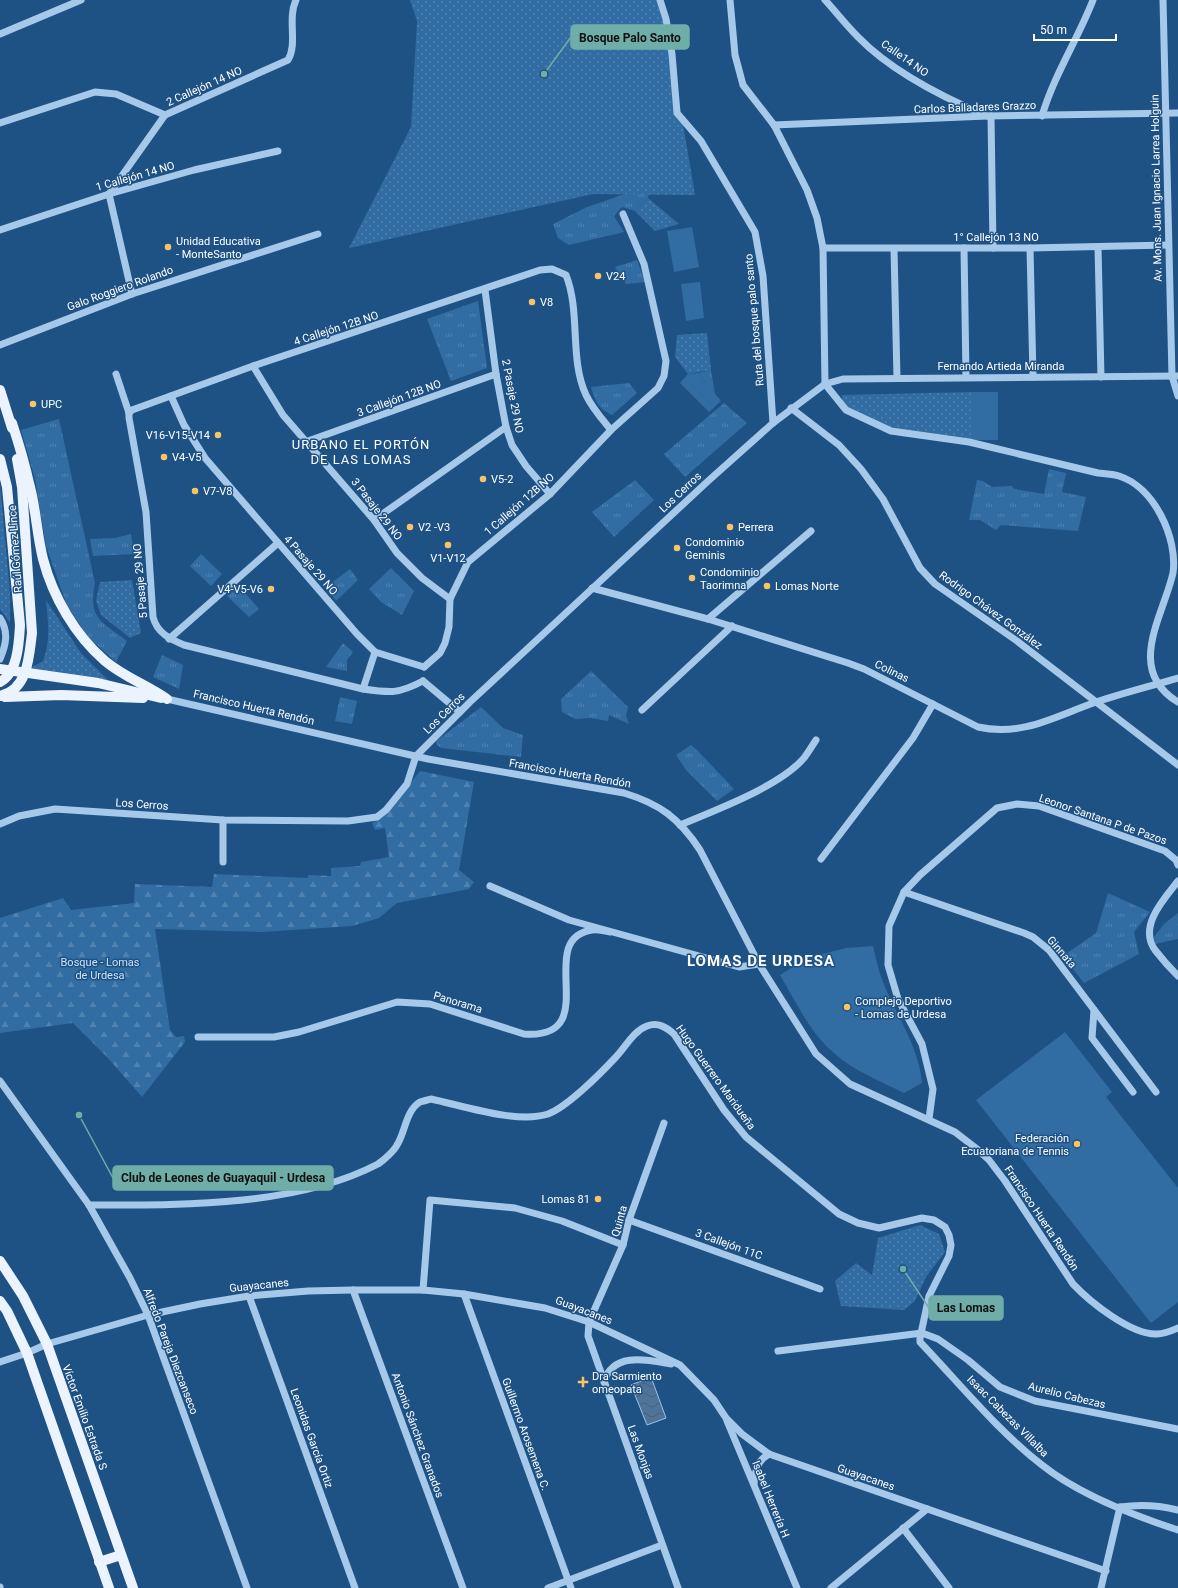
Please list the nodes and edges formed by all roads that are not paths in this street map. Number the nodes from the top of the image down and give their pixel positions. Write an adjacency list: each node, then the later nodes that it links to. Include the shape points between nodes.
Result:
1 (81, 0): 10 (street)
2 (296, 0): 13 (street, 2 Callejón 14 NO, via 292,19 292,54 288,60)
3 (660, 0): 48 (street, Ruta del bosque palo santo, via 672,54 677,113 701,141 755,232 764,276)
4 (730, 0): 17 (street, via 735,55 743,85)
5 (825, 0): 9 (street, Calle14 NO)
6 (833, 0): 9 (street)
7 (1093, 0): 15 (street, via 1048,94)
8 (1163, 0): 11 (street, Av. Mons. Juan Ignacio Larrea Holguin)
9 (834, 10): 14 (street, Calle14 NO, via 858,38 892,64 949,100)
10 (0, 34)
11 (1165, 113): 12 (street, Carlos Balladares Grazzo); 15 (street, Carlos Balladares Grazzo); 23 (street, Av. Mons. Juan Ignacio Larrea Holguin)
12 (1178, 113)
13 (166, 115): 16 (street, 2 Callejón 14 NO, via 116,94 95,92); 19 (street)
14 (989, 116): 15 (street, Carlos Balladares Grazzo); 17 (street, Carlos Balladares Grazzo); 27 (street)
15 (1042, 116)
16 (0, 123)
17 (774, 125): 25 (street, via 807,190 817,218)
18 (278, 151): 19 (street, 1 Callejón 14 NO, via 194,170)
19 (109, 194): 21 (street, 1 Callejón 14 NO); 31 (street)
20 (623, 214): 50 (street, 1 Callejón 12B NO, via 644,264 666,361 664,376 658,388)
21 (0, 230)
22 (318, 234): 31 (street, Galo Roggiero Rolando)
23 (1168, 245): 24 (street, 1° Callejón 13 NO); 36 (street, Av. Mons. Juan Ignacio Larrea Holguin)
24 (1098, 247): 28 (street, 1° Callejón 13 NO); 39 (street)
25 (823, 248): 29 (street, 1° Callejón 13 NO); 41 (street)
26 (964, 248): 27 (street, 1° Callejón 13 NO); 29 (street, 1° Callejón 13 NO); 37 (street)
27 (993, 248): 28 (street, 1° Callejón 13 NO)
28 (1030, 248): 38 (street)
29 (894, 249): 40 (street)
30 (485, 290): 33 (street, 4 Callejón 12B NO); 35 (street, 2 Pasaje 29 NO); 50 (street, 4 Callejón 12B NO, via 540,270 552,269 566,275 571,288 580,371 586,395)
31 (132, 294): 32 (street, Galo Roggiero Rolando)
32 (0, 345)
33 (253, 366): 43 (street, 4 Callejón 12B NO); 51 (street, 3 Pasaje 29 NO, via 283,415)
34 (116, 374): 46 (street, 5 Pasaje 29 NO)
35 (496, 374): 49 (street, 2 Pasaje 29 NO); 51 (street, 3 Callejón 12B NO)
36 (1175, 376): 39 (street, Fernando Artieda Miranda); 44 (street, Av. Mons. Juan Ignacio Larrea Holguin)
37 (966, 377): 38 (street, Fernando Artieda Miranda); 40 (street, Fernando Artieda Miranda)
38 (1033, 377): 39 (street, Fernando Artieda Miranda)
39 (1101, 377)
40 (897, 378): 41 (street, Fernando Artieda Miranda, via 843,379)
41 (825, 384): 45 (street, Los Cerros); 72 (street, via 846,410 891,431 969,442 1119,476 1132,482 1148,495 1165,523 1173,550 1173,573 1150,644 1151,668)
42 (0, 390): 47 (main road, Raúl Gómez Lince)
43 (172, 396): 46 (street, 4 Callejón 12B NO); 56 (street, 4 Pasaje 29 NO, via 184,425 205,458)
44 (1178, 396)
45 (791, 408): 48 (street, Los Cerros); 78 (street, Rodrigo Chávez González, via 839,445 861,469 883,499 912,557 927,577 1017,641)
46 (129, 413): 62 (street, 5 Pasaje 29 NO, via 146,512 153,617 157,628)
47 (12, 423): 68 (main road, Raúl Gómez Lince, via 22,487 32,619); 77 (main road, via 30,487 43,559 66,613 83,639 106,661 131,679 150,686)
48 (773, 423): 57 (street, Los Cerros)
49 (506, 427): 53 (street, 2 Pasaje 29 NO, via 512,445); 54 (street)
50 (611, 430): 53 (street, 1 Callejón 12B NO)
51 (308, 442): 54 (street, 3 Pasaje 29 NO)
52 (0, 459): 67 (main road, Raúl Gómez Lince, via 7,487 18,603 19,640)
53 (550, 494): 58 (street, 1 Callejón 12B NO, via 468,562)
54 (374, 520): 58 (street, 3 Pasaje 29 NO, via 397,553 422,578)
55 (811, 531): 60 (street)
56 (278, 543): 62 (street); 63 (street, 4 Pasaje 29 NO)
57 (592, 588): 60 (street, Colinas); 82 (street, Los Cerros)
58 (450, 599): 65 (street, 1 Callejón 12B NO, via 445,643 440,653)
59 (0, 618): 64 (street, via 6,638)
60 (708, 619): 61 (street, Colinas)
61 (732, 626): 80 (street, Colinas, via 848,663); 81 (street)
62 (170, 639): 74 (street, 5 Pasaje 29 NO, via 184,645)
63 (375, 652): 65 (street, 4 Pasaje 29 NO); 74 (street)
64 (0, 659)
65 (424, 667): 70 (street)
66 (0, 669): 67 (main road)
67 (11, 671): 68 (main road); 71 (main road); 73 (main road)
68 (25, 673): 73 (main road, Raúl Gómez Lince); 77 (main road, via 98,683)
69 (1178, 678): 72 (street, Colinas)
70 (423, 681): 74 (street, 5 Pasaje 29 NO, via 399,692); 82 (street)
71 (0, 682)
72 (1158, 684): 78 (street, Colinas); 79 (street, via 1165,693)
73 (17, 687): 75 (main road); 76 (main road)
74 (363, 689)
75 (26, 696): 76 (main road); 77 (main road)
76 (0, 697)
77 (167, 699): 84 (street, Francisco Huerta Rendón)
78 (1096, 702): 80 (street, Colinas, via 1029,727 995,730 978,727); 85 (street, Rodrigo Chávez González)
79 (1178, 702)
80 (933, 704): 89 (street, via 913,738)
81 (642, 710)
82 (460, 712): 84 (street, Los Cerros)
83 (816, 740): 88 (street, via 804,758 781,777 742,799)
84 (416, 756): 86 (street, Los Cerros, via 407,784 377,817 348,821); 88 (street, Francisco Huerta Rendón, via 624,793 644,799 667,812)
85 (1178, 765)
86 (224, 820): 87 (street, Los Cerros, via 55,809 19,816); 90 (street)
87 (0, 824)
88 (680, 825): 96 (street, Francisco Huerta Rendón, via 700,850)
89 (820, 859)
90 (223, 862)
91 (1178, 865): 94 (street, Leonor Santana P de Pazos, via 1165,851 1039,806 1017,804 998,808 920,875)
92 (1178, 880): 97 (street, via 1153,914 1150,936 1154,949)
93 (490, 886): 95 (street, Panorama, via 569,920)
94 (904, 892): 98 (street, Ginnata, via 1033,938 1048,950); 103 (street, Leonor Santana P de Pazos, via 890,926 888,965 898,999 922,1044 933,1089)
95 (610, 932): 96 (street, Panorama, via 739,967); 99 (street, Panorama, via 592,930 579,935 570,943 565,954 566,1000 563,1017 549,1033 524,1034 430,1004 397,1002 299,1032 274,1037)
96 (758, 964): 103 (street, Francisco Huerta Rendón, via 816,1054 833,1070 850,1084)
97 (1178, 976)
98 (1094, 1010): 101 (street, via 1092,1038); 102 (street, Ginnata)
99 (198, 1037)
100 (0, 1081): 105 (street, Alfredo Pareja Diezcanseco)
101 (1133, 1092)
102 (1156, 1092)
103 (929, 1119): 117 (street, Francisco Huerta Rendón, via 955,1132 989,1160 1073,1284 1086,1298 1135,1329 1156,1335)
104 (664, 1123): 106 (street, Quinta)
105 (89, 1205): 115 (street, Alfredo Pareja Diezcanseco); 118 (street, Hugo Guerrero Maridueña, via 188,1205 263,1197 340,1180 379,1163 397,1145 412,1110 420,1102 431,1099 516,1118 547,1114 567,1102 615,1058 642,1028 655,1024 662,1025 674,1034 724,1110 746,1137 839,1214 858,1223 878,1228 922,1218 934,1220 945,1227 950,1235 949,1256 928,1296)
106 (629, 1220): 107 (street, Quinta); 109 (street, 3 Callejón 11C)
107 (623, 1245): 111 (street, via 562,1221 515,1208 430,1200); 116 (street, Quinta)
108 (0, 1261): 119 (main road, Víctor Emilio Estrada S, via 23,1296)
109 (820, 1289)
110 (353, 1290): 111 (street, Guayacanes); 113 (street, Guayacanes); 143 (street, Antonio Sánchez Granados)
111 (423, 1290): 112 (street, Guayacanes)
112 (464, 1294): 116 (street, Guayacanes, via 545,1308); 138 (street, Guillermo Arosemena C.)
113 (249, 1296): 115 (street, Guayacanes); 142 (street, Leonidas García Ortiz)
114 (0, 1301): 121 (main road)
115 (148, 1316): 119 (street, Guayacanes); 141 (street, Alfredo Pareja Diezcanseco)
116 (590, 1322): 123 (street, Guayacanes); 124 (street, Las Monjas, via 588,1336)
117 (1178, 1328)
118 (922, 1333): 120 (street, Aurelio Cabezas); 126 (street, Aurelio Cabezas, via 938,1339 1000,1387 1035,1401); 129 (street, Isaac Cabezas Villalba, via 920,1342 1017,1444 1043,1466 1084,1492)
119 (47, 1344): 121 (street, Guayacanes); 135 (main road, Víctor Emilio Estrada S)
120 (778, 1351)
121 (27, 1353): 122 (street, Guayacanes); 136 (main road)
122 (0, 1362)
123 (680, 1365): 124 (street, via 639,1358 625,1360 610,1370); 125 (street, Guayacanes, via 714,1400)
124 (604, 1382): 134 (street, Las Monjas)
125 (726, 1418): 127 (street, Guayacanes, via 742,1434); 128 (street, Isabel Herrería H)
126 (1178, 1429)
127 (770, 1454): 128 (street, via 762,1458 757,1466); 130 (street, Guayacanes)
128 (754, 1486): 147 (street, Isabel Herrería H)
129 (1120, 1507): 131 (street, Isaac Cabezas Villalba, via 1162,1505); 133 (street, Isaac Cabezas Villalba); 137 (street)
130 (926, 1509): 132 (street); 137 (street, Guayacanes)
131 (1178, 1510)
132 (903, 1528): 148 (street); 149 (street)
133 (1178, 1530)
134 (662, 1545): 138 (street); 146 (street, Las Monjas)
135 (121, 1555): 136 (main road); 140 (main road, Víctor Emilio Estrada S)
136 (99, 1562): 139 (main road)
137 (1106, 1571): 150 (street)
138 (568, 1581): 144 (street); 145 (street, Guillermo Arosemena C.)
139 (110, 1588)
140 (133, 1588)
141 (247, 1588)
142 (355, 1588)
143 (463, 1588)
144 (548, 1588)
145 (571, 1588)
146 (678, 1588)
147 (797, 1588)
148 (831, 1588)
149 (949, 1588)
150 (1101, 1588)

